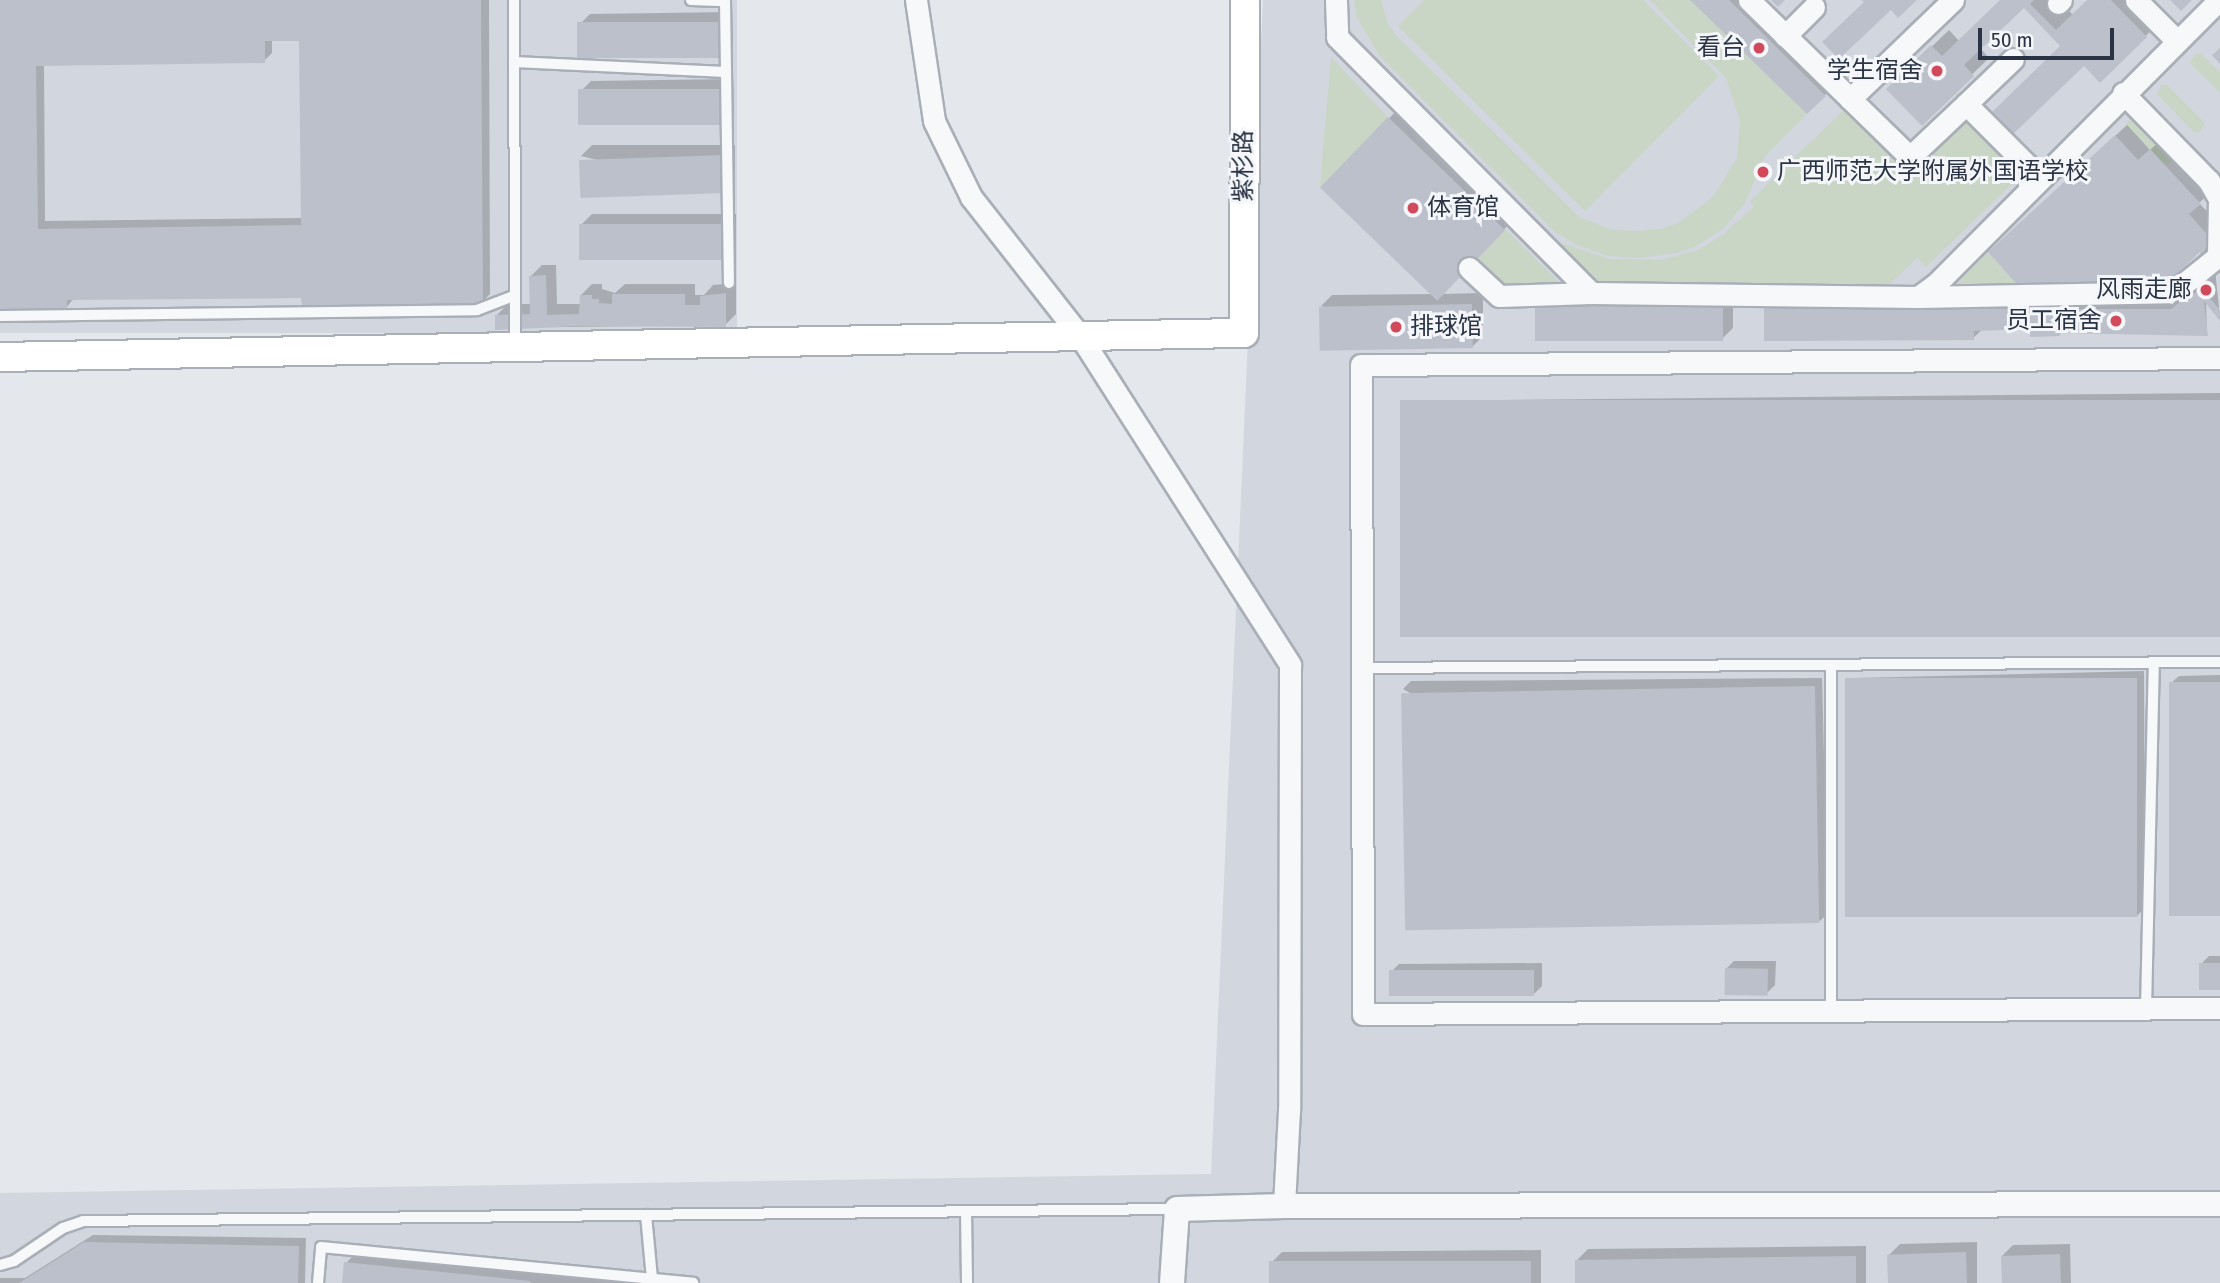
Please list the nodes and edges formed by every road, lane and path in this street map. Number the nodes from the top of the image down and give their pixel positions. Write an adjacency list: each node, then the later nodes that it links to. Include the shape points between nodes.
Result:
1 (514, 0): 15 (lane)
2 (691, 0): 3 (lane)
3 (725, 0): 16 (lane)
4 (916, 0): 27 (street, via 934,121 971,197)
5 (1245, 0): 27 (main road, 紫杉路, via 1244,333)
6 (1336, 0): 23 (street, via 1337,37)
7 (1749, 0): 12 (street)
8 (1953, 0): 18 (street)
9 (2136, 0): 13 (street)
10 (2219, 0): 13 (street)
11 (1814, 7): 12 (street)
12 (1785, 36): 18 (street)
13 (2177, 41): 17 (street)
14 (2013, 59): 19 (street)
15 (514, 62): 16 (lane); 24 (lane)
16 (726, 72): 22 (lane)
17 (2123, 93): 20 (street); 25 (street, via 2214,190 2219,199 2218,256 2168,292)
18 (1850, 99): 19 (street, via 1910,157)
19 (1966, 103): 20 (street)
20 (2040, 178): 25 (street, via 1936,284)
21 (1469, 268): 23 (street, via 1499,296)
22 (729, 283)
23 (1591, 293): 25 (street)
24 (514, 296): 26 (lane, via 477,310); 28 (lane)
25 (1917, 297)
26 (0, 316)
27 (1080, 336): 28 (main road); 39 (street, via 1290,665 1289,1110)
28 (515, 347): 29 (main road)
29 (0, 357)
30 (2220, 358): 34 (street, via 1361,365)
31 (2220, 662): 32 (lane)
32 (2154, 663): 33 (lane); 36 (lane)
33 (1831, 665): 34 (lane); 37 (lane)
34 (1362, 668): 37 (street, via 1363,1014)
35 (2220, 1008): 36 (street)
36 (2147, 1009): 37 (street)
37 (1831, 1011)
38 (2220, 1204): 39 (street)
39 (1284, 1206): 40 (street)
40 (1177, 1209): 41 (lane); 48 (street)
41 (966, 1211): 42 (lane); 47 (lane)
42 (646, 1215): 43 (lane, via 83,1221); 44 (lane)
43 (0, 1265)
44 (652, 1279): 45 (lane, via 321,1247); 46 (lane)
45 (318, 1283)
46 (693, 1283)
47 (967, 1283)
48 (1172, 1283)

